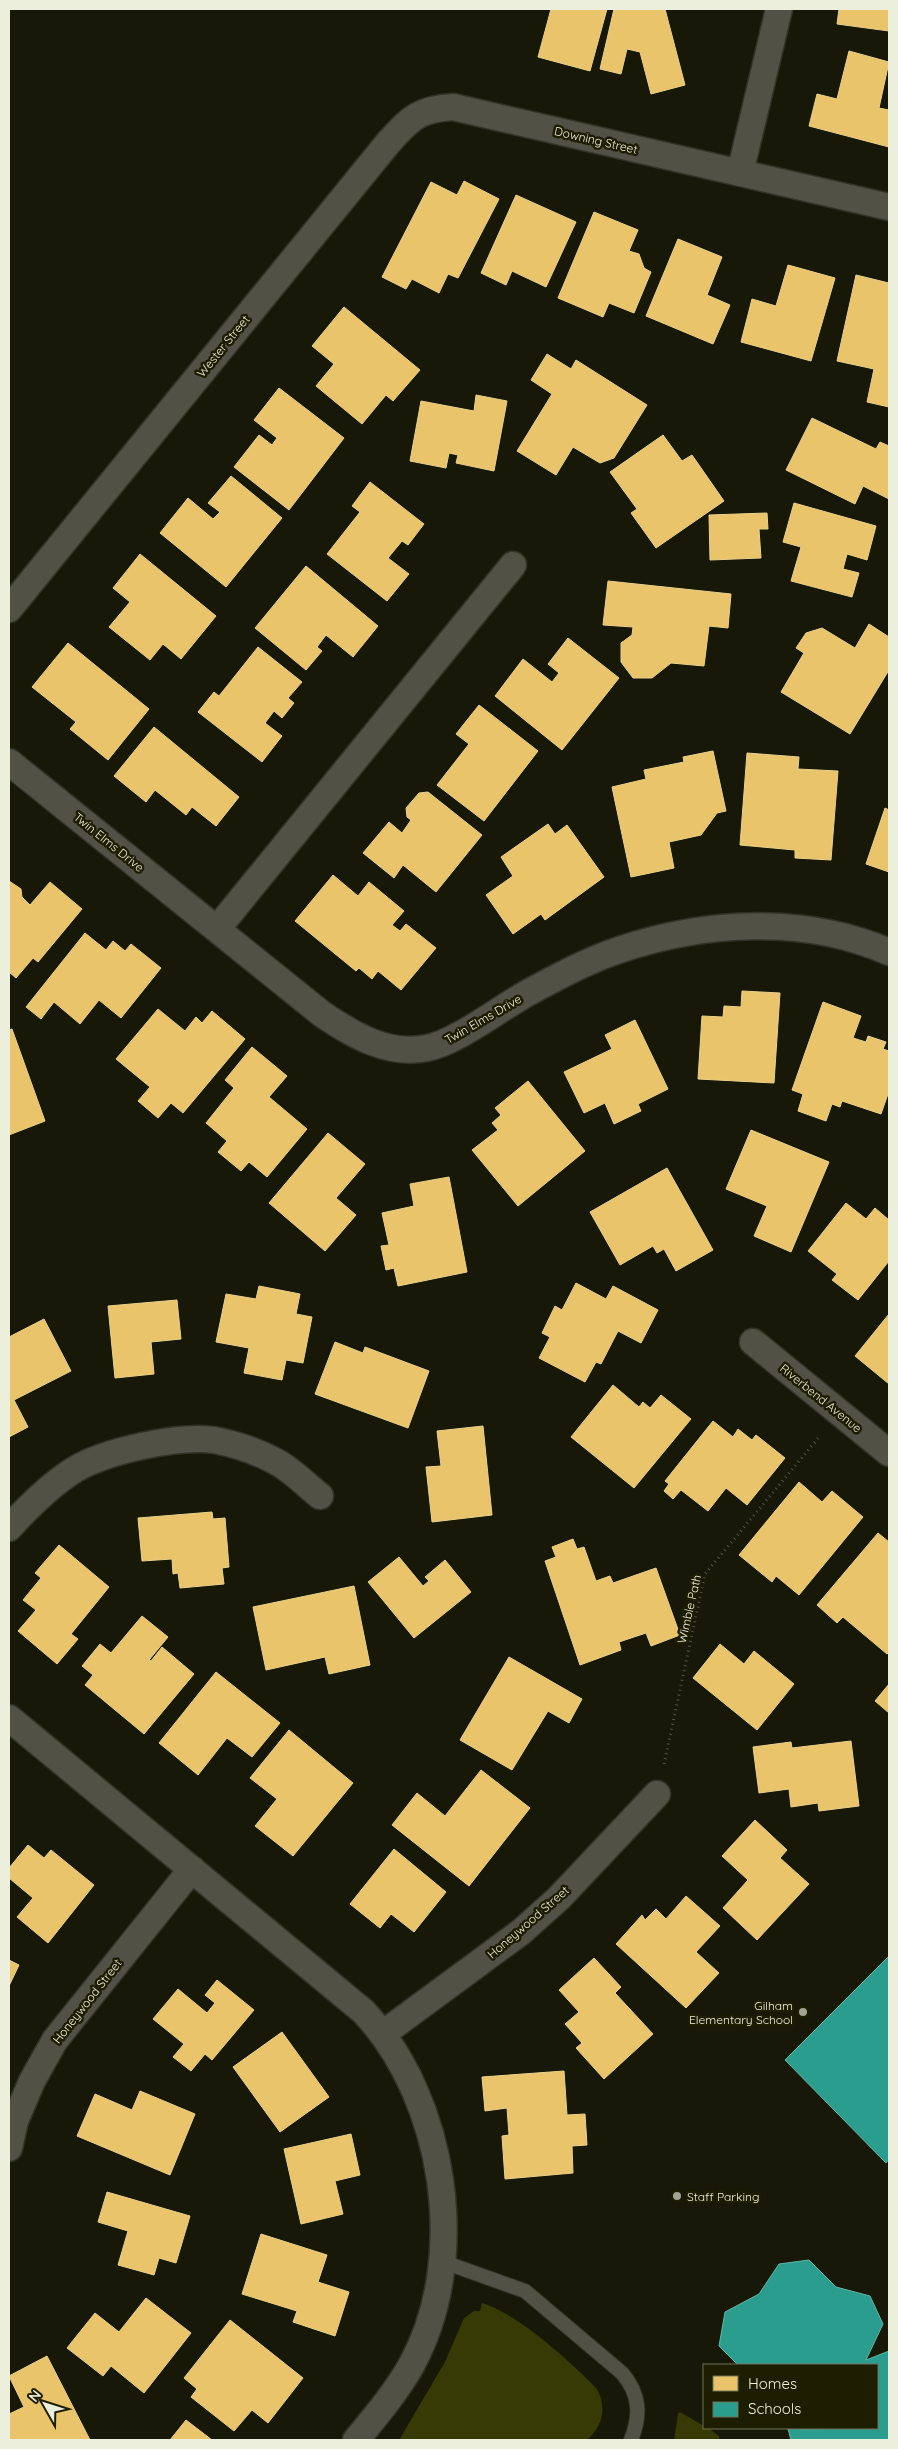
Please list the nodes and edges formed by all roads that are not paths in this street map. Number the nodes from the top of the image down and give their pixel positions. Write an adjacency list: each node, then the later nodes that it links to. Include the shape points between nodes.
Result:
1 (779, 9): 3 (street)
2 (453, 107): 3 (street, Downing Street); 6 (street, Wester Street, via 418,114 388,143)
3 (740, 173): 4 (street, Downing Street)
4 (889, 207)
5 (513, 565): 8 (street)
6 (9, 609)
7 (9, 762): 8 (street, Twin Elms Drive)
8 (217, 929): 9 (street, Twin Elms Drive, via 322,1014 374,1044 399,1049 427,1048 450,1039 576,968 617,950 668,936 718,928 771,926 829,934)
9 (889, 952)
10 (753, 1342): 11 (street, Riverbend Avenue)
11 (889, 1453)
12 (320, 1496): 13 (street, via 277,1462 244,1448 212,1440 152,1443 111,1454 75,1469 35,1499)
13 (9, 1528)
14 (9, 1718): 16 (street)
15 (657, 1794): 17 (street, Honeywood Street, via 559,1898 521,1932)
16 (192, 1869): 17 (street, via 364,2012); 18 (street, Honeywood Street, via 55,2040 32,2081)
17 (384, 2033): 19 (street, via 420,2103 438,2161 442,2198)
18 (9, 2148)
19 (441, 2264): 20 (street, via 428,2324 412,2363 390,2398); 21 (lane, via 525,2291 622,2373 630,2382 638,2406 638,2420)
20 (356, 2440)
21 (631, 2440)

